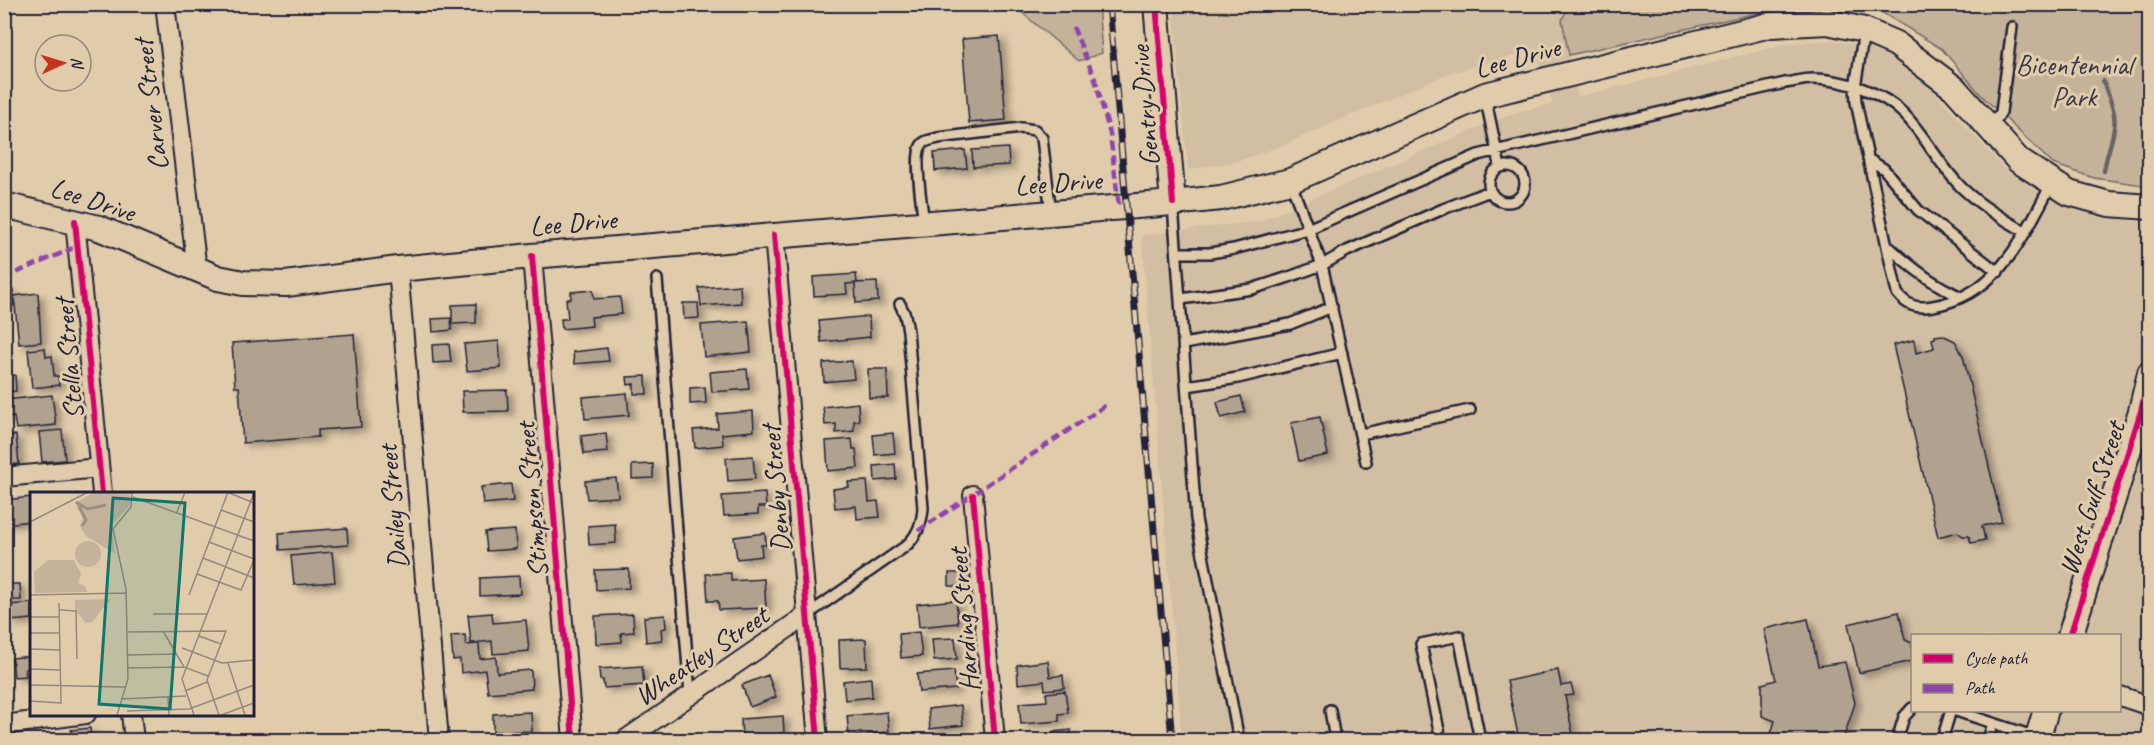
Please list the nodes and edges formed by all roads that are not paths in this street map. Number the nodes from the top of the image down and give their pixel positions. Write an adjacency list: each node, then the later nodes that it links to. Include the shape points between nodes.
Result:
1 (165, 4): 28 (street, Carver Street)
2 (1156, 4): 14 (main road, Gentry Drive)
3 (2012, 27): 7 (lane, via 2001,112)
4 (1864, 30): 5 (lane); 6 (main road, Lee Drive, via 1828,22 1770,25); 7 (main road, Lee Drive, via 1896,44 1954,88)
5 (1855, 87): 8 (lane, via 1811,79 1785,83); 9 (lane); 21 (lane, via 1905,114 1960,186 1984,207)
6 (1485, 94): 8 (lane); 11 (main road, Lee Drive)
7 (1990, 129): 12 (main road, Lee Drive, via 2019,161)
8 (1497, 151): 10 (lane); 20 (lane, via 1478,155)
9 (1868, 159): 23 (lane); 29 (lane, via 1884,169 1918,210)
10 (1500, 167): 13 (lane, via 1491,174); 13 (lane, via 1518,170 1524,180 1523,192 1514,201 1503,202)
11 (1290, 181): 14 (main road, Lee Drive, via 1221,198); 20 (lane)
12 (2052, 183): 16 (main road, Lee Drive, via 2109,204); 21 (lane)
13 (1490, 191): 26 (lane)
14 (1173, 203): 17 (main road, Lee Drive); 24 (lane)
15 (4, 205): 18 (main road, Lee Drive)
16 (2150, 207)
17 (1051, 213): 19 (main road, Lee Drive); 19 (lane, via 1042,138 1035,130 1021,128 925,141 918,158)
18 (75, 221): 28 (main road, Lee Drive); 42 (street, Stella Street)
19 (924, 222): 22 (main road, Lee Drive)
20 (1308, 229): 24 (lane, via 1210,254); 26 (lane)
21 (2026, 232): 29 (lane)
22 (774, 235): 25 (main road, Lee Drive); 46 (street, Denby Street)
23 (1887, 245): 31 (lane, via 1910,267); 31 (lane, via 1897,293 1905,303 1928,307)
24 (1177, 253): 32 (lane)
25 (532, 256): 27 (main road, Lee Drive); 63 (street, Stimpson Street)
26 (1322, 265): 32 (lane, via 1252,289); 34 (lane)
27 (398, 269): 28 (main road, Lee Drive, via 286,284 243,283); 62 (street, Dailey Street)
28 (197, 270)
29 (1998, 272): 31 (lane)
30 (657, 279): 48 (lane)
31 (1961, 297)
32 (1180, 299): 35 (lane)
33 (900, 304): 46 (lane, via 908,331 922,519 914,539 906,546)
34 (1332, 307): 35 (lane, via 1290,324); 36 (lane)
35 (1184, 344): 38 (lane)
36 (1342, 352): 38 (lane, via 1238,378); 40 (lane)
37 (2150, 373): 47 (main road, West Gulf Street)
38 (1187, 386): 67 (lane, via 1196,519)
39 (1470, 410): 40 (lane)
40 (1361, 435): 41 (lane)
41 (1366, 462)
42 (99, 468): 43 (street); 44 (street, Stella Street)
43 (4, 477)
44 (102, 492)
45 (974, 495): 66 (street, Harding Street)
46 (807, 615): 48 (street, Wheatley Street); 65 (street, Denby Street)
47 (2071, 634)
48 (690, 694): 64 (street, Wheatley Street)
49 (2121, 696): 50 (street)
50 (2150, 706)
51 (1911, 709): 71 (lane)
52 (1330, 710): 68 (lane)
53 (1952, 712): 72 (lane)
54 (1955, 712): 58 (lane)
55 (2046, 712): 60 (main road)
56 (79, 715): 59 (street)
57 (131, 715): 61 (street)
58 (1993, 723): 60 (lane); 73 (lane)
59 (4, 725)
60 (2038, 739)
61 (134, 741)
62 (439, 741)
63 (573, 741)
64 (625, 741)
65 (818, 741)
66 (995, 741)
67 (1239, 741)
68 (1335, 741)
69 (1441, 741): 70 (lane, via 1420,644 1459,636)
70 (1480, 741)
71 (1897, 741)
72 (1942, 741)
73 (1988, 741)

